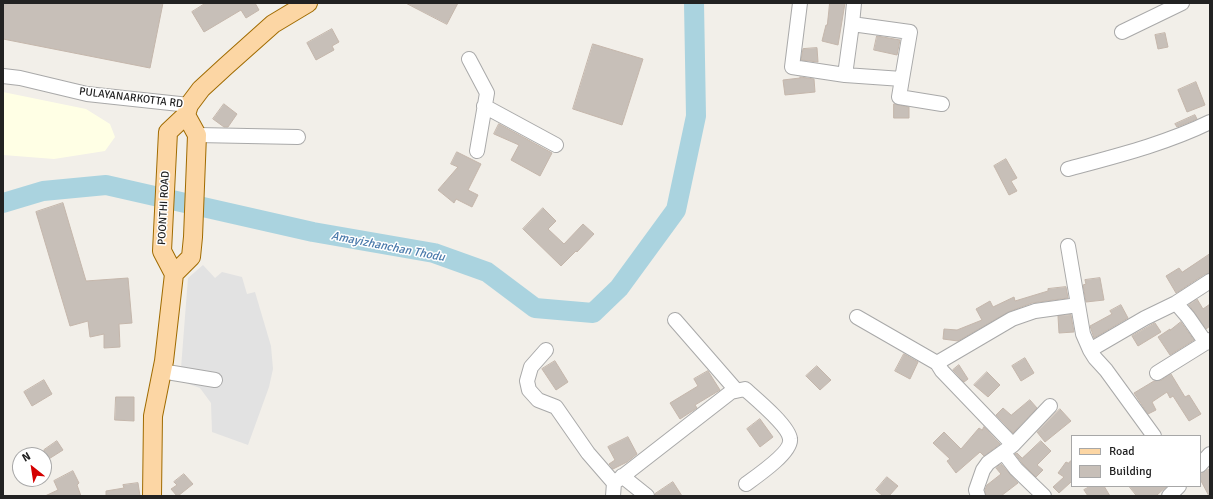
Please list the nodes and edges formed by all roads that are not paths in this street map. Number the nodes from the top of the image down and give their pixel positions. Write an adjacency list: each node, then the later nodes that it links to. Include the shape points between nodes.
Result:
1 (308, 3): 13 (main road, POONTHI ROAD, via 273,24 201,89)
2 (800, 3): 8 (street, via 792,67)
3 (854, 3): 5 (street)
4 (1182, 3): 6 (street)
5 (852, 24): 8 (street); 10 (street, via 910,32)
6 (1122, 32)
7 (469, 59): 12 (street, via 487,93)
8 (845, 75): 10 (street)
9 (3, 76): 13 (street, PULAYANARKOTTA RD, via 87,94)
10 (902, 79): 11 (street, via 899,97)
11 (942, 104)
12 (484, 106): 17 (street); 18 (street)
13 (187, 110): 16 (main road); 21 (main road, POONTHI ROAD, via 168,132 162,251)
14 (1210, 122): 19 (street, via 1186,134)
15 (298, 137): 16 (street)
16 (197, 142): 21 (main road, via 191,257)
17 (556, 145)
18 (477, 151)
19 (1068, 169)
20 (1068, 246): 24 (street)
21 (174, 274): 31 (main road)
22 (1210, 281): 23 (street)
23 (1176, 303): 27 (street); 29 (street)
24 (1078, 305): 29 (street, via 1083,334); 30 (street, via 1035,311 1012,319)
25 (857, 317): 30 (street)
26 (675, 320): 34 (street)
27 (1208, 341): 32 (street)
28 (546, 350): 41 (street, via 531,367 527,381 529,390 538,400 556,407 588,453)
29 (1090, 350): 36 (street)
30 (937, 363): 37 (street)
31 (161, 371): 33 (street); 43 (main road, via 153,416)
32 (1157, 373)
33 (215, 380)
34 (736, 390): 40 (street, via 745,388 782,424 790,439 789,446 782,454 766,470); 41 (street)
35 (1050, 406): 37 (street)
36 (1153, 435)
37 (1008, 449): 45 (street, via 988,463 983,470 976,490); 46 (street, via 1016,469)
38 (1210, 454): 39 (street)
39 (1201, 464)
40 (746, 484)
41 (616, 485): 44 (street)
42 (1178, 487): 47 (street)
43 (152, 496)
44 (647, 496)
45 (978, 496)
46 (1044, 496)
47 (1169, 496)

